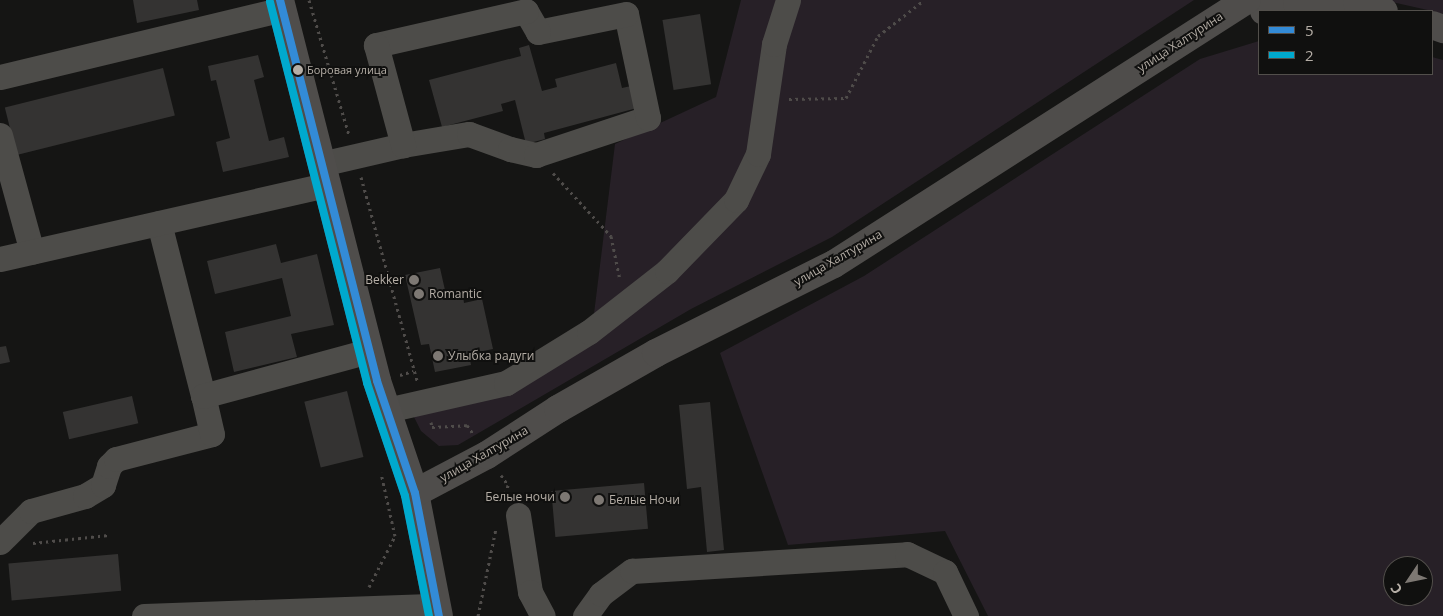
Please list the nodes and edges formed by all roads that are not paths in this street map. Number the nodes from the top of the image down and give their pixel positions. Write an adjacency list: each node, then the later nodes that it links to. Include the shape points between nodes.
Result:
1 (788, 0): 17 (street, via 774,44 758,154 736,200 667,271 589,332 506,383)
2 (1247, 0): 7 (main road, улица Халтурина)
3 (281, 4): 8 (street); 11 (main road)
4 (1268, 10): 5 (main road, via 1297,3 1357,3)
5 (1381, 10)
6 (1258, 12): 7 (main road)
7 (1203, 27): 18 (main road, улица Халтурина, via 834,264 656,353 558,409 488,455)
8 (0, 76)
9 (0, 135): 13 (street)
10 (403, 145): 10 (street, via 469,134 510,150 536,155 648,118 626,14 538,32 526,11 376,45); 11 (street, via 356,157)
11 (323, 174): 12 (street); 15 (main road)
12 (159, 222): 13 (street); 16 (street)
13 (32, 252): 14 (street)
14 (0, 259)
15 (369, 350): 16 (street); 17 (main road)
16 (203, 396): 20 (street, via 212,434 116,459 109,466 103,485 85,496 31,511)
17 (386, 410): 18 (main road)
18 (415, 493): 21 (main road)
19 (506, 513): 23 (street, via 530,592)
20 (0, 542)
21 (438, 611): 22 (street, via 359,607)
22 (144, 616)
23 (543, 616)
24 (586, 616): 25 (street, via 601,594 632,571 907,554 945,572)
25 (966, 616)

